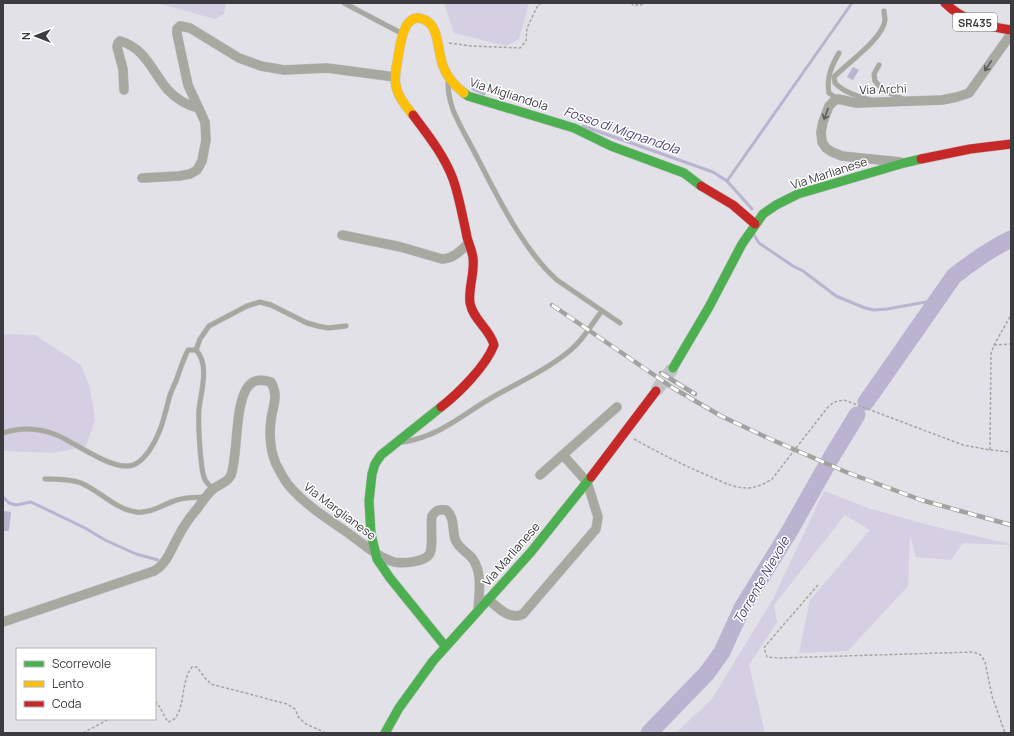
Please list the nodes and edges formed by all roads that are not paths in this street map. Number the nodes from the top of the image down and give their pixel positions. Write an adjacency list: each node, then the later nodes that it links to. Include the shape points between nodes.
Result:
1 (344, 3): 5 (lane)
2 (944, 3): 4 (street, SR435, via 963,17 980,24)
3 (884, 11): 14 (lane, via 885,20 882,28 871,43 834,77 835,83 841,89)
4 (1011, 30)
5 (402, 34): 9 (street, Via Migliandola, via 405,27 415,19 426,20 434,30 440,58); 10 (street)
6 (1011, 34): 13 (street, Via Archi, one-way to 13, via 969,93 942,100)
7 (839, 53): 12 (lane, via 828,77 829,92)
8 (878, 65): 13 (lane, via 874,74 875,81 883,90)
9 (448, 75): 19 (street, Via Migliandola, via 456,87 468,96 574,128 611,146 684,173 733,205); 22 (lane, via 449,93 456,117 521,235 550,274)
10 (395, 77): 15 (street, via 334,68 284,70 261,66 239,58 190,28 180,26 177,34 186,78); 21 (street, via 398,96 449,169 460,203)
11 (124, 90): 15 (street, via 123,68 117,45 120,41 143,55 179,100)
12 (838, 99): 14 (street, Via Archi); 17 (street, one-way to 17, via 829,106 823,122 822,142 826,148 842,156)
13 (906, 100): 14 (street, Via Archi)
14 (878, 102)
15 (198, 108): 18 (street, via 206,133 205,150 200,166 194,172 185,175)
16 (1011, 144): 17 (street, Via Marlianese, via 970,149)
17 (904, 163): 19 (street, Via Marlianese, via 798,194 763,214)
18 (142, 178)
19 (755, 224): 26 (street, Via Marlianese)
20 (342, 235): 21 (street, via 401,247 442,259 455,256)
21 (468, 244): 30 (street, via 474,263 470,304 472,311 494,341 493,349 455,396)
22 (602, 311): 23 (lane); 30 (lane, via 575,345 555,361 450,425 415,440)
23 (620, 323)
24 (346, 326): 25 (lane, via 333,328 307,323 260,302 246,306 209,326)
25 (196, 350): 29 (lane, via 188,350 183,360 170,394 164,422 142,461 120,466 58,436 34,428); 35 (lane, via 203,363 199,411 202,468 204,478)
26 (673, 368)
27 (656, 392): 34 (street, Via Marlianese)
28 (617, 407): 31 (street)
29 (3, 433)
30 (394, 444): 37 (street, via 375,464 370,486 369,515)
31 (563, 455): 32 (street); 34 (street)
32 (540, 475)
33 (45, 479): 36 (lane, via 82,484 116,505 136,512 146,512 178,500)
34 (587, 482): 38 (street, Via Marlianese, via 531,552); 38 (street, via 598,517 596,529 589,538 523,614 508,615)
35 (213, 489): 36 (street, Via Marglianese); 37 (street, Via Marglianese, via 224,483 231,475 239,411 248,388 252,382 271,382 275,390 275,402 270,439 277,466 290,487 323,515)
36 (206, 497): 40 (street, Via Marglianese, via 159,568)
37 (375, 552): 39 (street, Via Marglianese, via 398,563 408,563 426,557 430,552 432,516 438,510 446,510 451,515 455,540 472,558 478,571); 41 (street, via 382,568)
38 (488, 599): 39 (street, Via Marlianese)
39 (478, 610): 41 (street, Via Marlianese)
40 (3, 622)
41 (445, 646): 42 (street, Via Marlianese, via 405,699)
42 (385, 733)

